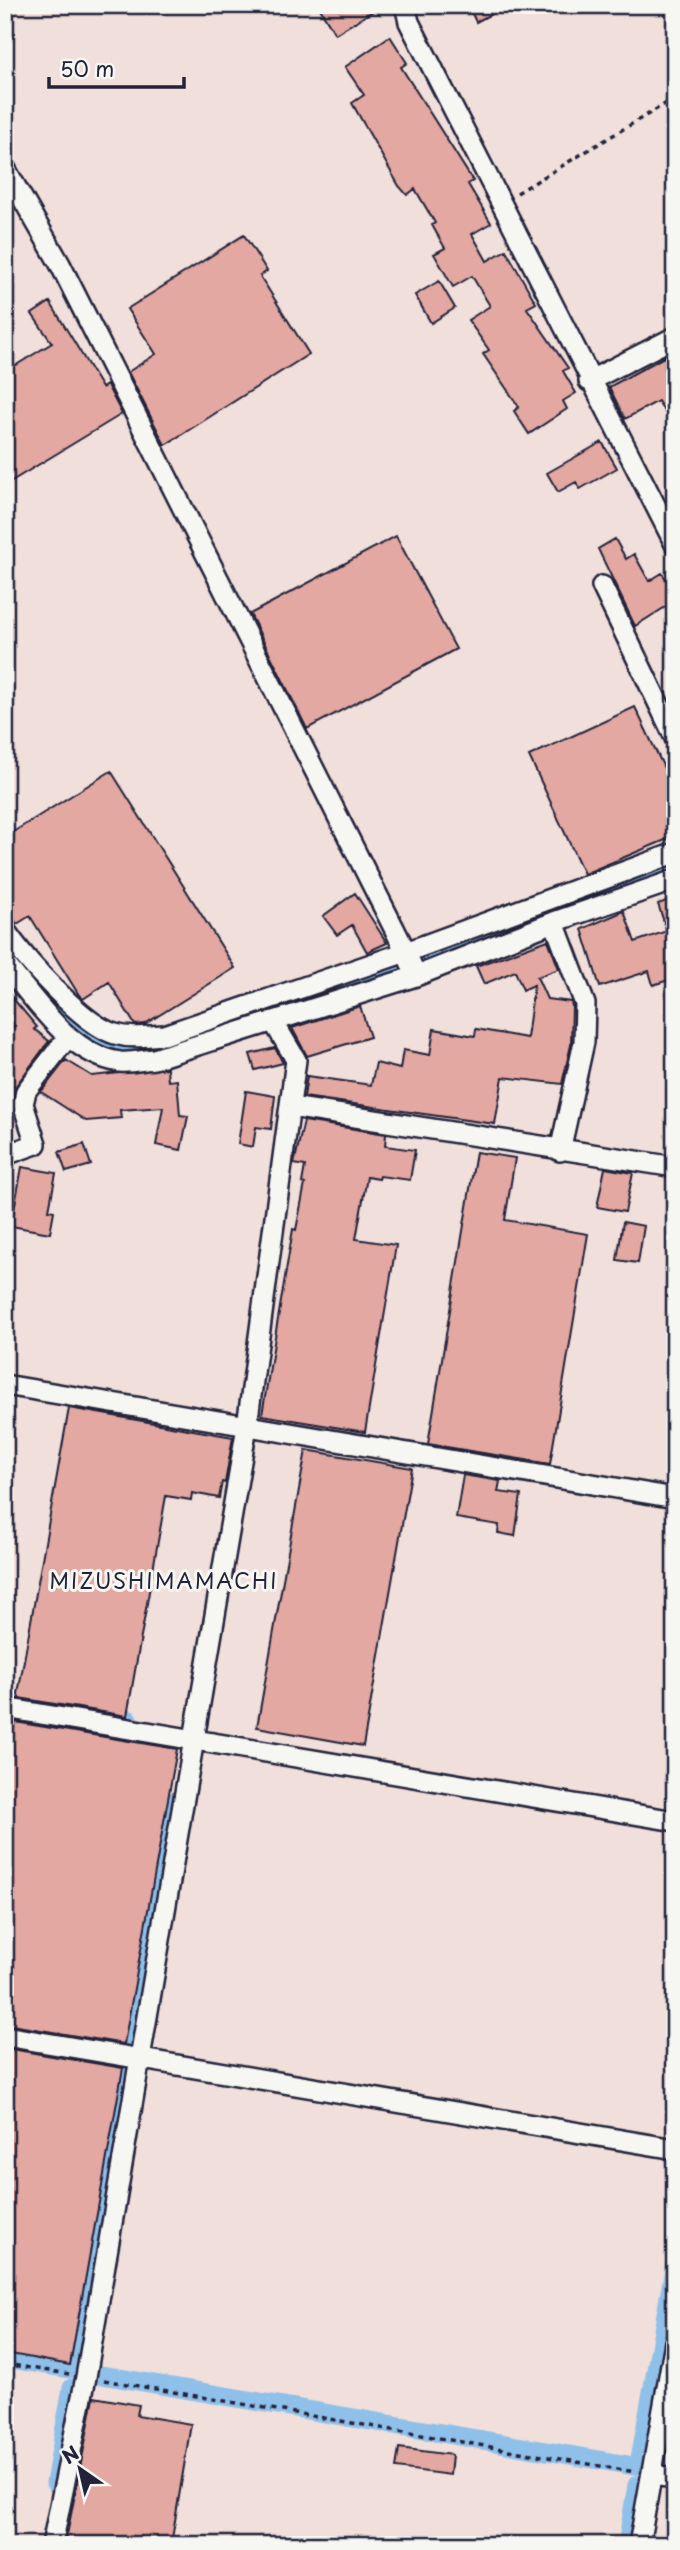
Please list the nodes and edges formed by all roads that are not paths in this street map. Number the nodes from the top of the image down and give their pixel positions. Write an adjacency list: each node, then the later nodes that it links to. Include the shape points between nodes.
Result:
1 (405, 5): 4 (street, via 409,22)
2 (5, 168): 12 (street, via 66,276)
3 (675, 337): 4 (street)
4 (589, 381): 5 (street)
5 (675, 544)
6 (602, 586): 7 (street)
7 (675, 738)
8 (675, 853): 12 (street)
9 (675, 880): 10 (street)
10 (554, 922): 14 (street); 19 (street, via 585,1004 584,1042)
11 (5, 930): 17 (street)
12 (406, 952): 14 (street); 17 (street, via 164,1035)
13 (5, 964): 16 (street)
14 (416, 976): 15 (street)
15 (273, 1020): 17 (street, via 153,1059 121,1062); 18 (street, via 296,1060)
16 (68, 1037): 17 (street); 20 (street, via 26,1091 23,1104 36,1144)
17 (105, 1044)
18 (291, 1107): 19 (street); 23 (street)
19 (560, 1151): 21 (street)
20 (5, 1155)
21 (675, 1167)
22 (5, 1385): 23 (street)
23 (247, 1426): 24 (street); 26 (street)
24 (675, 1498)
25 (5, 1708): 26 (street)
26 (193, 1742): 27 (street); 29 (street)
27 (675, 1821)
28 (5, 2036): 29 (street)
29 (139, 2059): 30 (street); 34 (street, via 86,2377)
30 (675, 2149)
31 (675, 2342): 32 (street)
32 (652, 2474): 33 (street); 35 (street)
33 (675, 2478)
34 (52, 2545)
35 (639, 2545)

